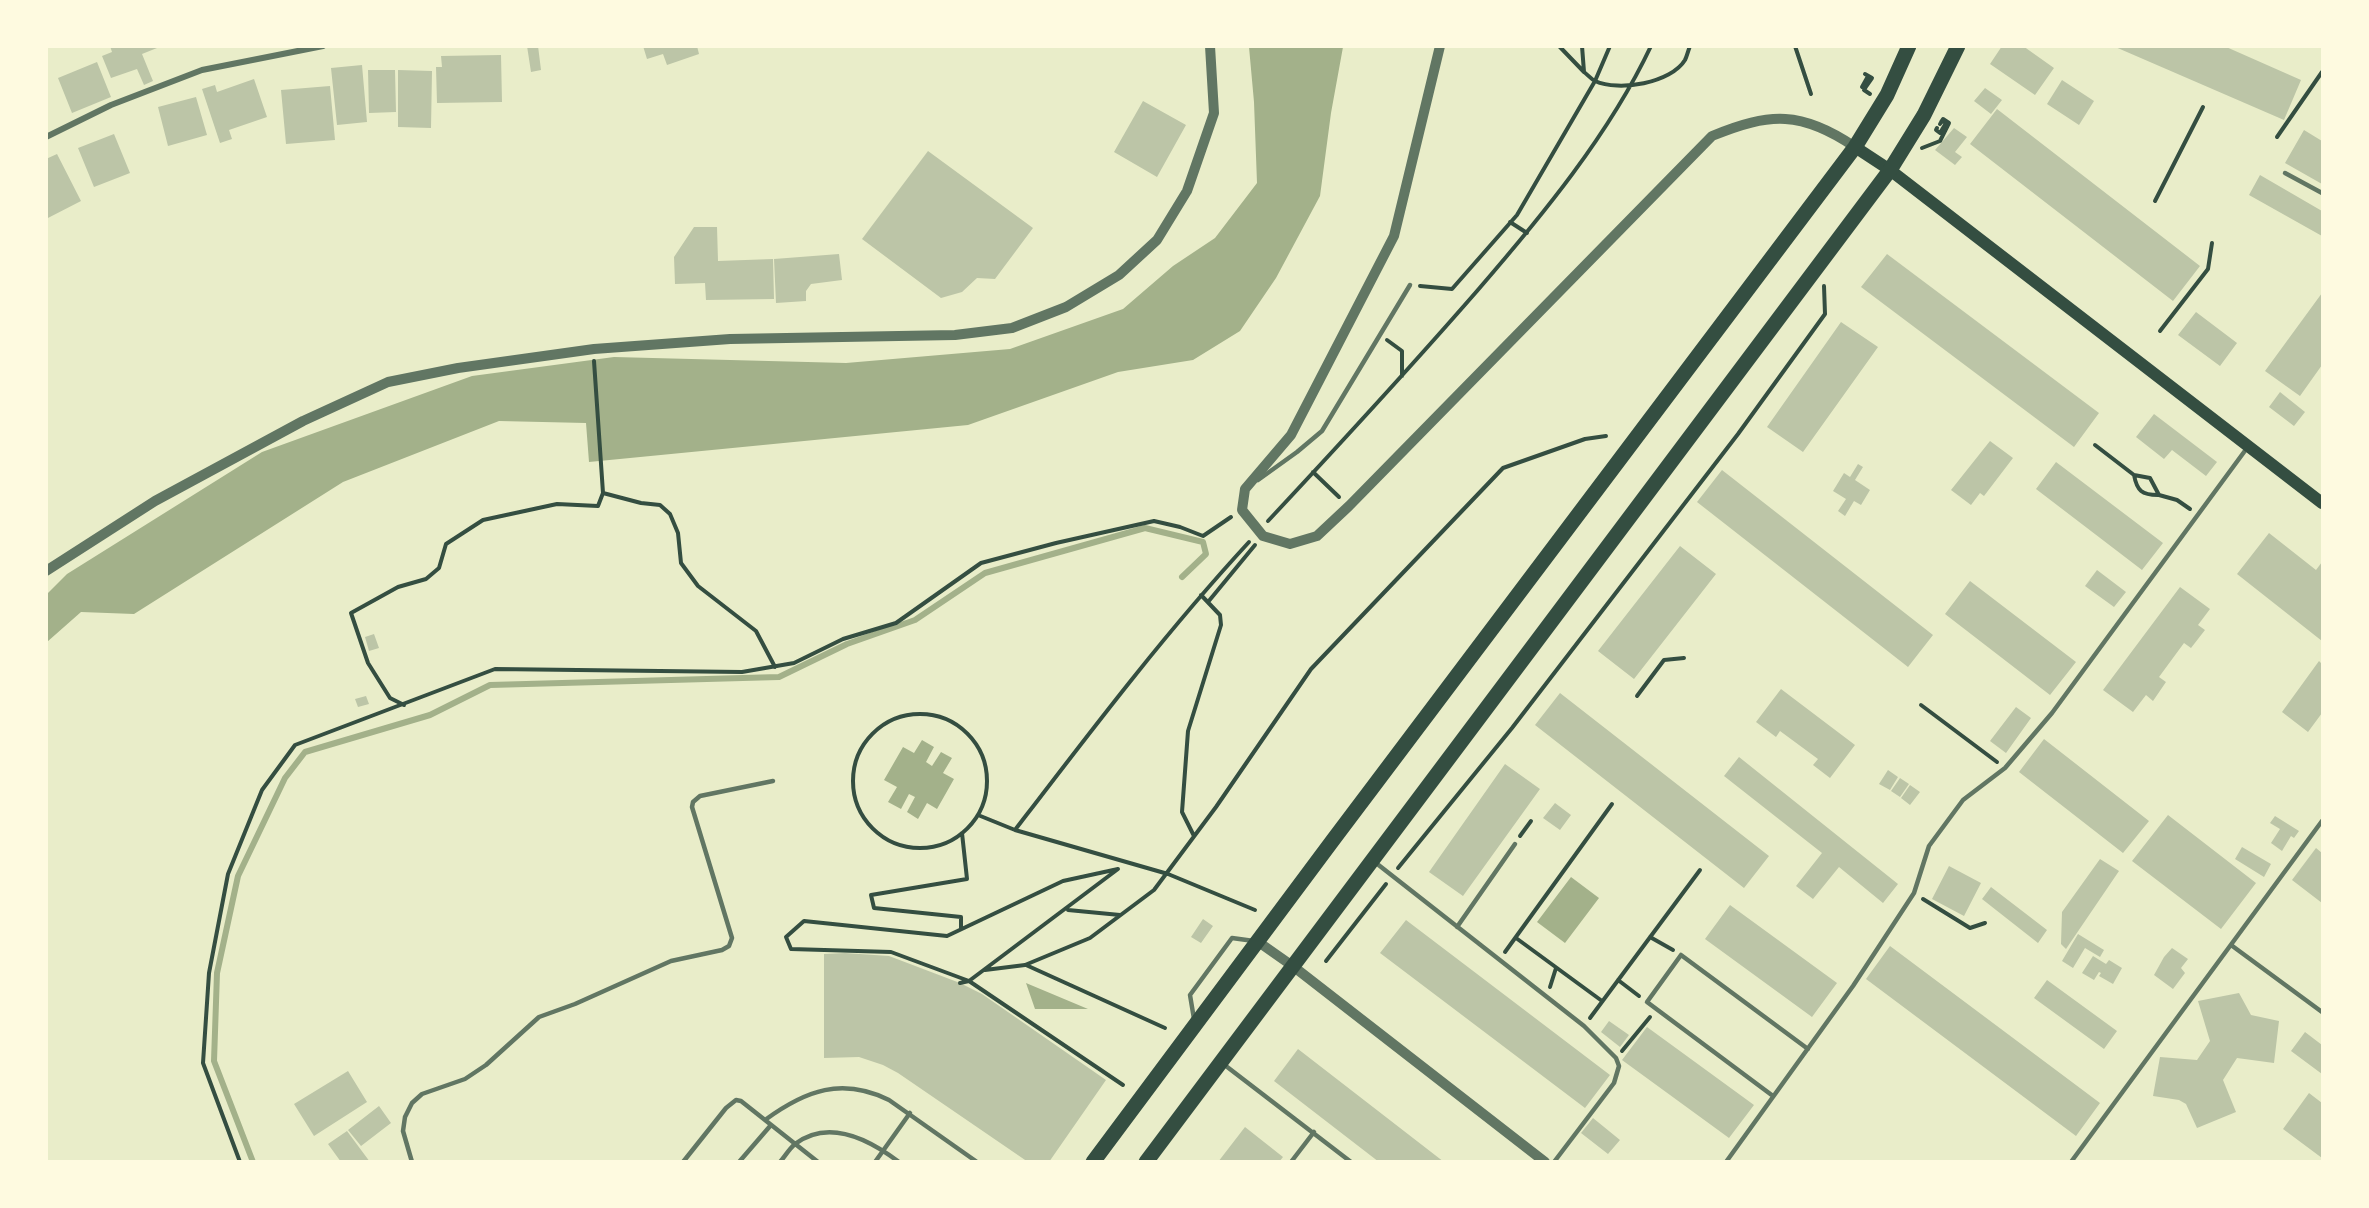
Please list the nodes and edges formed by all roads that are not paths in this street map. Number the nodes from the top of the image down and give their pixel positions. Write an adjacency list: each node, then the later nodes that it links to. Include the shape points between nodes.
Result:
1 (323, 46): 6 (street, via 202,70 111,105)
2 (1210, 46): 15 (street, via 1214,113 1187,191 1157,240 1119,275 1066,306 1012,328 955,335 730,339 594,349 388,382 303,421 155,501)
3 (1440, 46): 13 (street, via 1394,236 1291,435)
4 (1910, 46): 7 (main road, via 1887,95)
5 (1959, 46): 8 (main road)
6 (46, 137)
7 (1855, 147): 8 (main road); 13 (street, via 1833,132 1790,118 1740,124 1712,136 1317,536 1290,544 1263,536 1242,510); 21 (main road)
8 (1890, 170): 12 (main road); 19 (main road)
9 (2285, 172): 10 (lane)
10 (2322, 193)
11 (1410, 285): 13 (lane, via 1322,430)
12 (2249, 446): 14 (main road); 26 (lane, via 2052,713 2005,768 1956,809 1929,846 1914,893)
13 (1245, 489)
14 (2321, 497)
15 (46, 571)
16 (773, 781): 35 (lane, via 700,796 693,802 732,938 729,946 671,961 539,1017 486,1065 422,1094 405,1117 403,1131)
17 (2322, 820): 22 (lane)
18 (1515, 844): 20 (lane)
19 (1373, 861): 20 (lane); 23 (main road)
20 (1457, 927): 48 (lane, via 1584,1026 1616,1058 1619,1066 1614,1083)
21 (1257, 941): 23 (street); 25 (main road); 25 (lane, via 1232,938 1225,947 1190,995)
22 (2231, 945): 24 (lane); 50 (lane)
23 (1294, 967): 27 (main road); 47 (street)
24 (2322, 1012)
25 (1195, 1025): 43 (main road)
26 (1808, 1049): 28 (lane); 28 (lane, via 1681,955 1647,1002)
27 (1222, 1063): 32 (lane); 44 (main road)
28 (1773, 1096): 49 (lane)
29 (910, 1113): 30 (lane, via 876,1093 829,1088 803,1097); 34 (lane); 42 (lane)
30 (765, 1120): 31 (lane); 36 (lane, via 741,1101 732,1102)
31 (771, 1125): 33 (lane); 37 (lane)
32 (1314, 1132): 45 (lane); 46 (lane)
33 (795, 1144): 34 (lane, via 810,1136 851,1134); 38 (lane); 39 (lane)
34 (883, 1150): 40 (lane); 41 (lane)
35 (412, 1161)
36 (683, 1161)
37 (739, 1161)
38 (780, 1161)
39 (818, 1161)
40 (875, 1161)
41 (898, 1161)
42 (977, 1161)
43 (1094, 1161)
44 (1146, 1161)
45 (1291, 1161)
46 (1351, 1161)
47 (1545, 1161)
48 (1554, 1161)
49 (1726, 1161)
50 (2071, 1161)

